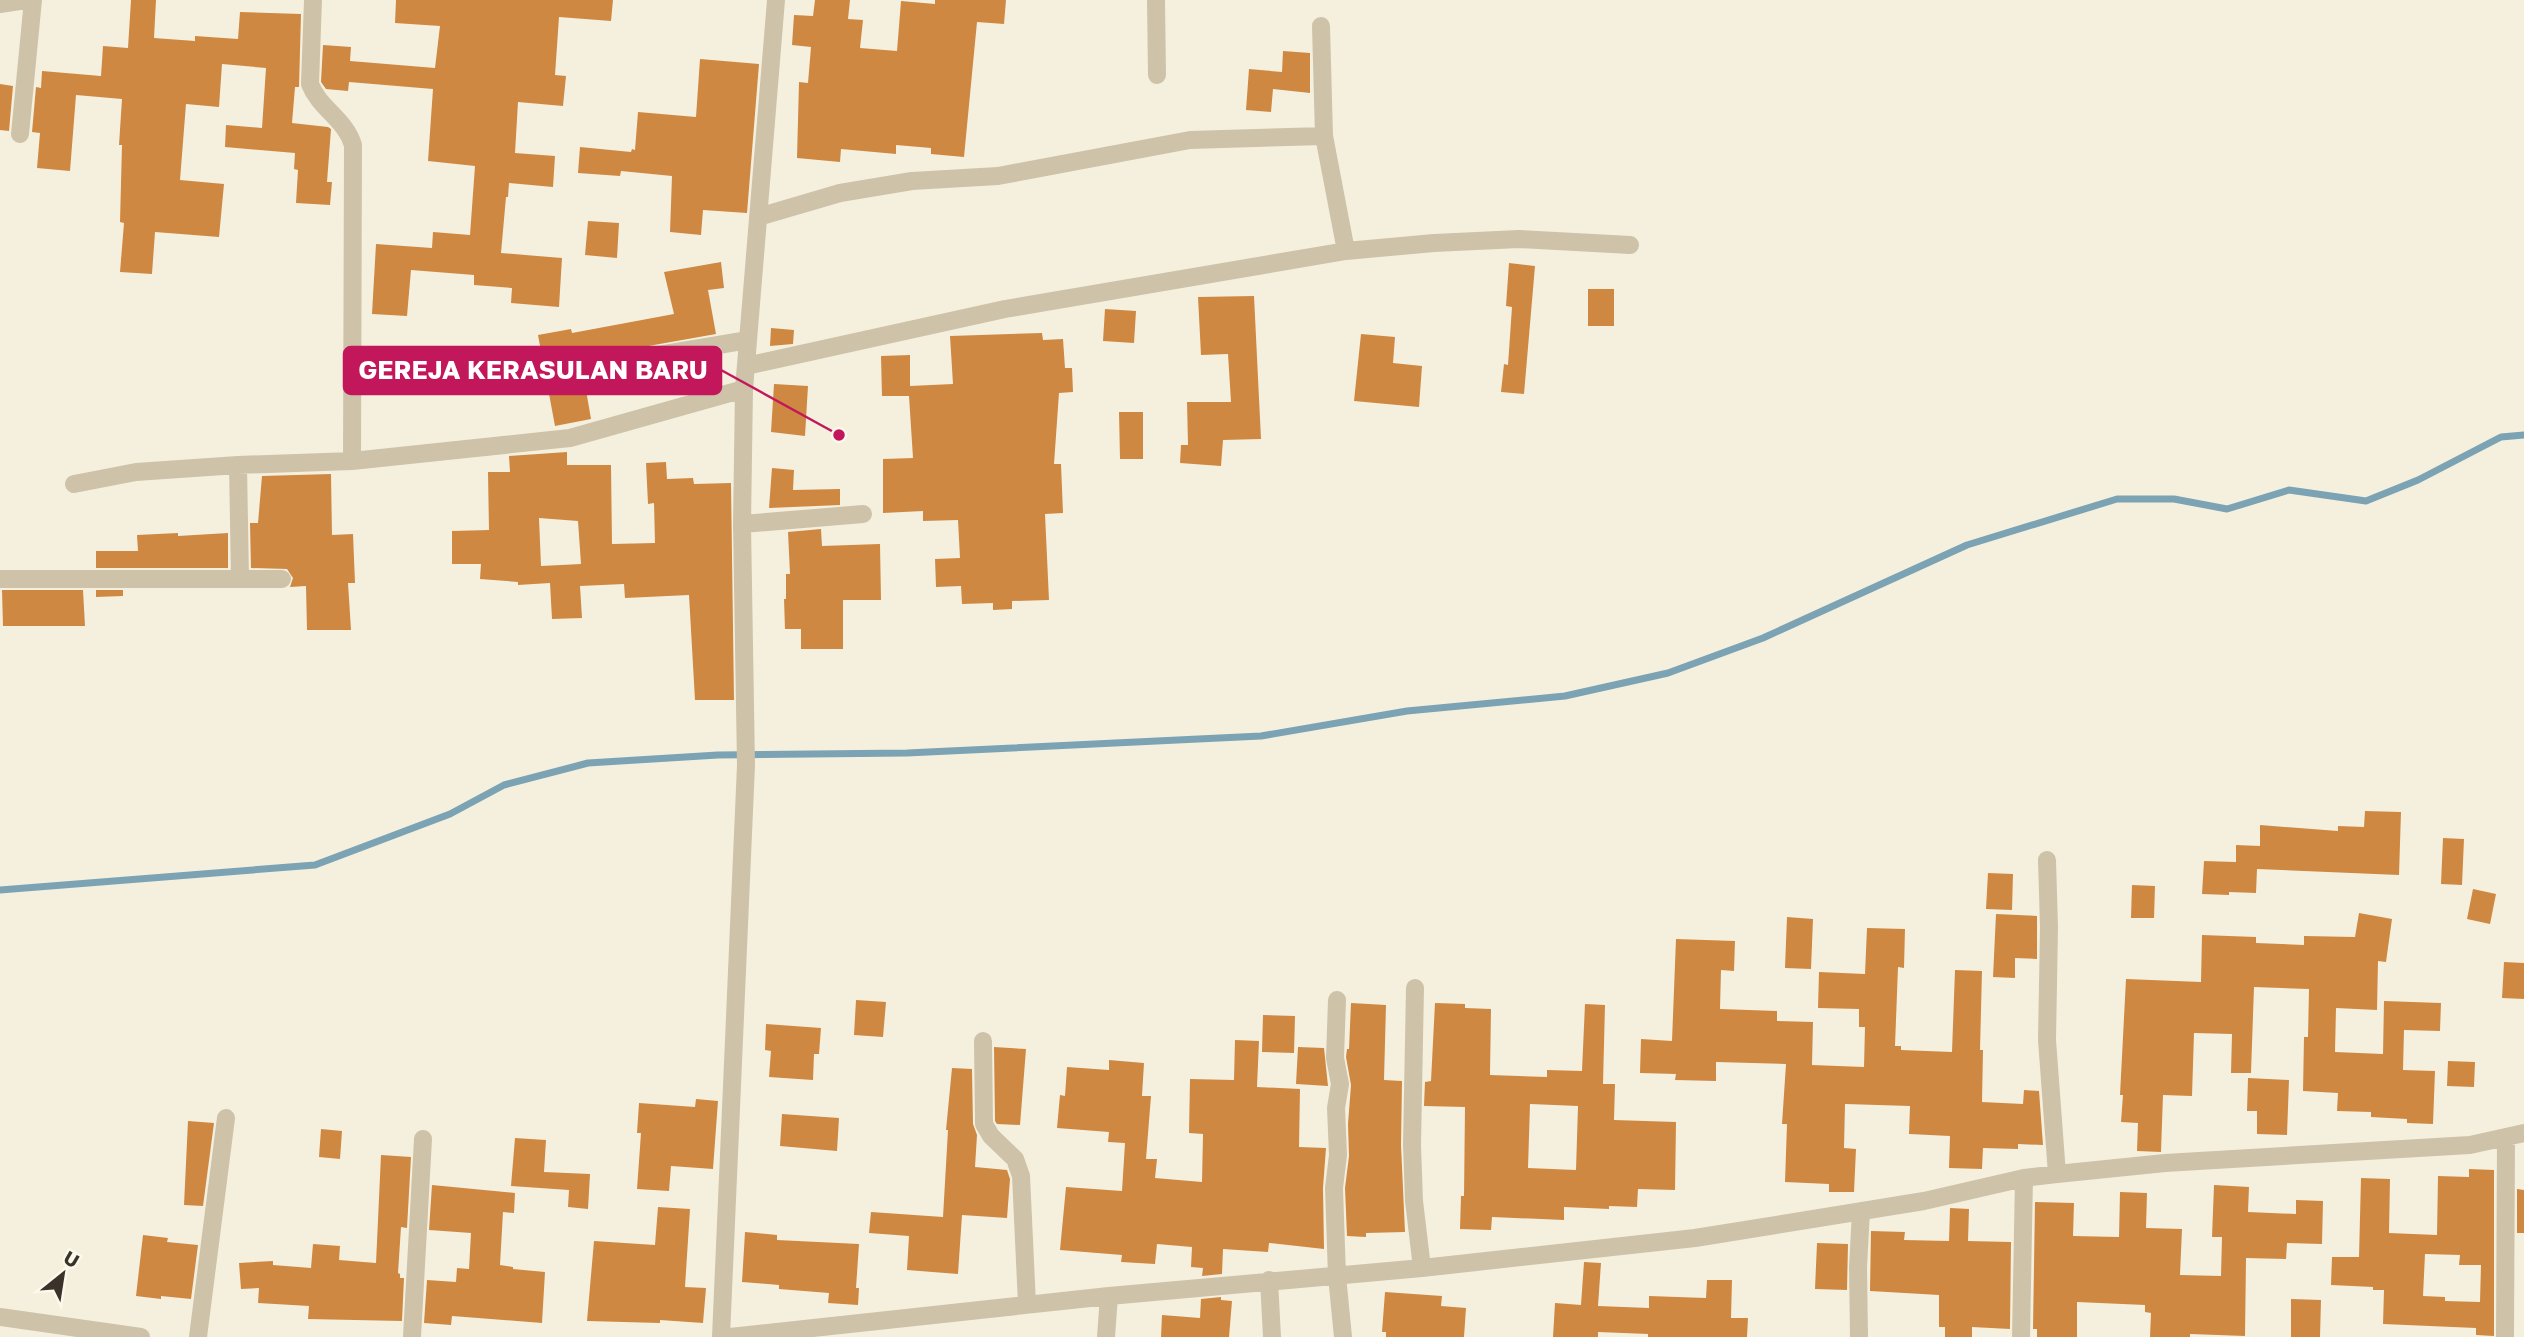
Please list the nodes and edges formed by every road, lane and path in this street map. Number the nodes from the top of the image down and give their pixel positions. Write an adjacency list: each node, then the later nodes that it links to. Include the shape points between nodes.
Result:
1 (26, 0): 6 (street)
2 (33, 0): 9 (street)
3 (313, 0): 18 (street, via 310,84 353,145)
4 (776, 0): 11 (street)
5 (1156, 0): 8 (street)
6 (0, 4)
7 (1321, 26): 10 (street)
8 (1157, 75)
9 (20, 134)
10 (1324, 136): 11 (street, via 1190,140 998,176 912,181 840,192); 13 (street)
11 (758, 217): 14 (street)
12 (1630, 246): 13 (street, via 1519,239)
13 (1346, 251): 16 (street, via 1005,309)
14 (748, 340): 15 (street); 16 (street)
15 (598, 365)
16 (746, 366): 17 (street)
17 (744, 389): 18 (street, via 570,438); 22 (street)
18 (352, 461): 19 (street)
19 (238, 465): 20 (street, via 136,472); 24 (street)
20 (74, 484)
21 (863, 514): 22 (street)
22 (742, 524): 47 (street, via 746,765)
23 (0, 579): 24 (street)
24 (240, 579): 25 (street)
25 (282, 579)
26 (2047, 860): 34 (street, via 2047,1040)
27 (1415, 988): 37 (street, via 1412,1145)
28 (1337, 1000): 38 (street)
29 (983, 1041): 41 (street, via 984,1124 1015,1159 1021,1176)
30 (226, 1118): 45 (street)
31 (2524, 1133): 33 (street)
32 (423, 1139): 46 (street)
33 (2506, 1139): 34 (street); 54 (street)
34 (2057, 1174): 35 (street)
35 (2024, 1178): 36 (street); 53 (street)
36 (1861, 1212): 37 (street, via 1695,1238); 52 (street)
37 (1422, 1268): 38 (street)
38 (1337, 1276): 39 (street); 51 (street)
39 (1269, 1280): 40 (street); 50 (street)
40 (1109, 1296): 41 (street); 49 (street)
41 (1027, 1304): 43 (street)
42 (0, 1317): 44 (street)
43 (839, 1331): 48 (street)
44 (141, 1337)
45 (198, 1337)
46 (412, 1337)
47 (721, 1337)
48 (730, 1337)
49 (1106, 1337)
50 (1272, 1337)
51 (1343, 1337)
52 (1858, 1337)
53 (2021, 1337)
54 (2505, 1337)

